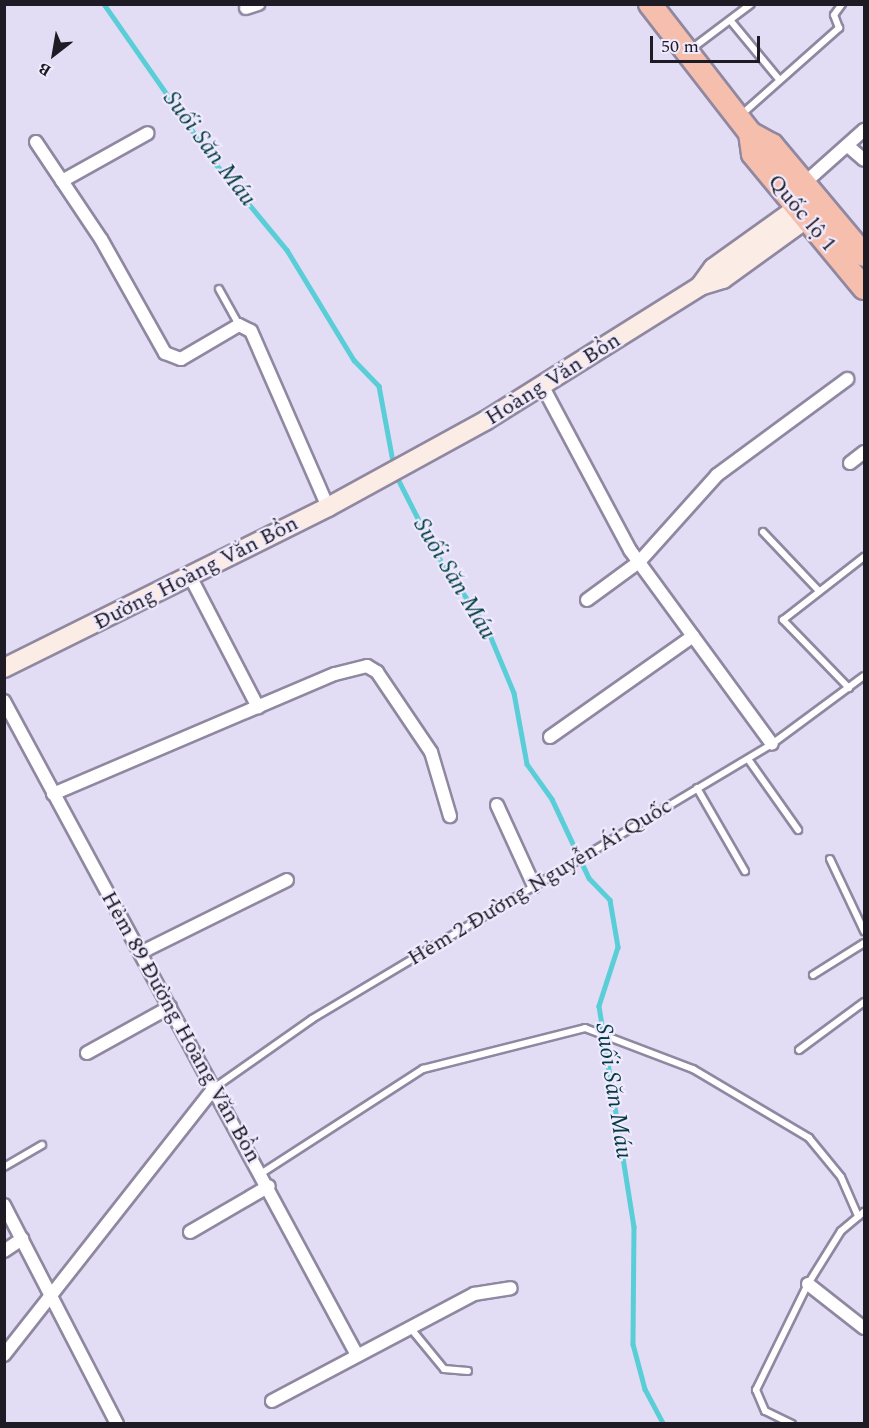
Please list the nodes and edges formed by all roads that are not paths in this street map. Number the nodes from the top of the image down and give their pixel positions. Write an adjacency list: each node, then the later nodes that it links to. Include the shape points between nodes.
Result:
1 (650, 4): 5 (highway, Quốc lộ 1)
2 (751, 4): 4 (lane)
3 (842, 4): 6 (lane, via 834,15 839,27)
4 (730, 20): 5 (lane); 6 (lane)
5 (687, 52): 7 (highway, Quốc lộ 1)
6 (778, 78): 7 (lane)
7 (744, 125): 14 (highway, Quốc lộ 1, via 772,145)
8 (864, 130): 11 (street)
9 (148, 133): 13 (street)
10 (36, 142): 13 (street)
11 (848, 146): 12 (street); 14 (street)
12 (864, 160)
13 (62, 181): 18 (street, via 165,353 181,359)
14 (805, 202): 15 (highway, Quốc lộ 1); 17 (highway, Quốc lộ 1); 20 (main road, Hoàng Văn Bổn, via 723,279 699,286)
15 (864, 255)
16 (219, 288): 18 (lane)
17 (864, 288)
18 (239, 325): 24 (street, via 251,331 274,373)
19 (847, 379): 27 (street, via 717,475)
20 (543, 387): 23 (main road, Hoàng Văn Bổn); 27 (street, via 579,461)
21 (864, 452): 22 (street)
22 (850, 462)
23 (386, 476): 24 (main road, Đường Hoàng Văn Bổn)
24 (328, 507): 28 (main road, Đường Hoàng Văn Bổn)
25 (764, 532): 29 (lane)
26 (864, 557): 29 (lane)
27 (639, 562): 30 (street); 31 (street)
28 (190, 576): 32 (main road, Đường Hoàng Văn Bổn); 36 (street)
29 (819, 591): 34 (lane, via 784,624)
30 (587, 600)
31 (693, 636): 37 (street); 38 (street)
32 (4, 668)
33 (864, 676): 34 (lane, Hẻm 2 Đường Nguyễn Ái Quốc)
34 (849, 688): 38 (lane, Hẻm 2 Đường Nguyễn Ái Quốc)
35 (4, 701): 41 (street, Hẻm 89 Đường Hoàng Văn Bổn)
36 (258, 707): 41 (street); 43 (street, via 367,666 377,672 431,752)
37 (550, 737)
38 (772, 744): 39 (lane, Hẻm 2 Đường Nguyễn Ái Quốc)
39 (748, 759): 40 (lane, Hẻm 2 Đường Nguyễn Ái Quốc); 44 (lane)
40 (697, 788): 46 (lane); 48 (lane, Hẻm 2 Đường Nguyễn Ái Quốc)
41 (53, 794): 51 (street, Hẻm 89 Đường Hoàng Văn Bổn)
42 (497, 805): 48 (street)
43 (450, 816)
44 (798, 830)
45 (830, 859): 49 (lane)
46 (746, 871)
47 (287, 880): 51 (street)
48 (534, 886): 57 (lane, Hẻm 2 Đường Nguyễn Ái Quốc, via 312,1019)
49 (864, 931)
50 (864, 943): 52 (lane)
51 (140, 953): 54 (street, Hẻm 89 Đường Hoàng Văn Bổn)
52 (813, 975)
53 (864, 1002): 55 (lane)
54 (170, 1006): 56 (street); 57 (street, Hẻm 89 Đường Hoàng Văn Bổn)
55 (800, 1050)
56 (87, 1053)
57 (214, 1088): 60 (street, Hẻm 89 Đường Hoàng Văn Bổn); 70 (street)
58 (42, 1145): 59 (lane)
59 (4, 1167)
60 (262, 1173): 61 (street, Hẻm 89 Đường Hoàng Văn Bổn); 64 (lane, via 423,1069 573,1029 611,1036 693,1069 809,1138 841,1177)
61 (269, 1186): 65 (street); 73 (street, Hẻm 89 Đường Hoàng Văn Bổn)
62 (4, 1205): 66 (street)
63 (864, 1212): 64 (lane)
64 (858, 1216): 68 (lane, via 841,1231)
65 (190, 1232)
66 (22, 1239): 67 (street); 70 (street)
67 (4, 1251)
68 (808, 1284): 71 (street); 78 (lane, via 756,1390 765,1411)
69 (511, 1288): 72 (street, via 474,1294)
70 (52, 1296): 74 (street); 77 (street)
71 (864, 1328)
72 (412, 1330): 73 (street); 75 (lane, via 444,1369)
73 (356, 1353): 76 (street)
74 (4, 1355)
75 (468, 1371)
76 (272, 1401)
77 (117, 1424)
78 (792, 1424)

